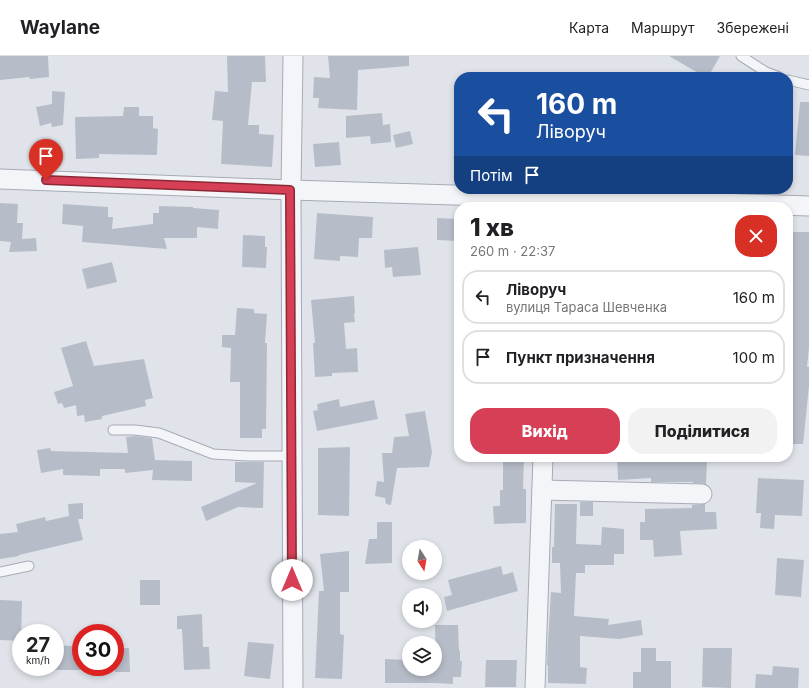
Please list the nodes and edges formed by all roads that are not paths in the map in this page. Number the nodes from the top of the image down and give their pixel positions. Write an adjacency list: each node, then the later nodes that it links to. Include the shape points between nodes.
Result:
1 (293, 56): 7 (street)
2 (741, 56): 3 (lane)
3 (766, 72)
4 (793, 81): 5 (lane)
5 (809, 85)
6 (0, 179): 7 (street)
7 (290, 190): 8 (street); 12 (street)
8 (679, 202)
9 (793, 206): 10 (street)
10 (809, 206)
11 (113, 430): 12 (lane, via 160,433 213,454)
12 (292, 456): 18 (street)
13 (543, 462): 14 (street)
14 (542, 490): 15 (street); 19 (street)
15 (702, 494)
16 (29, 566): 17 (lane)
17 (0, 572)
18 (293, 688)
19 (535, 688)

